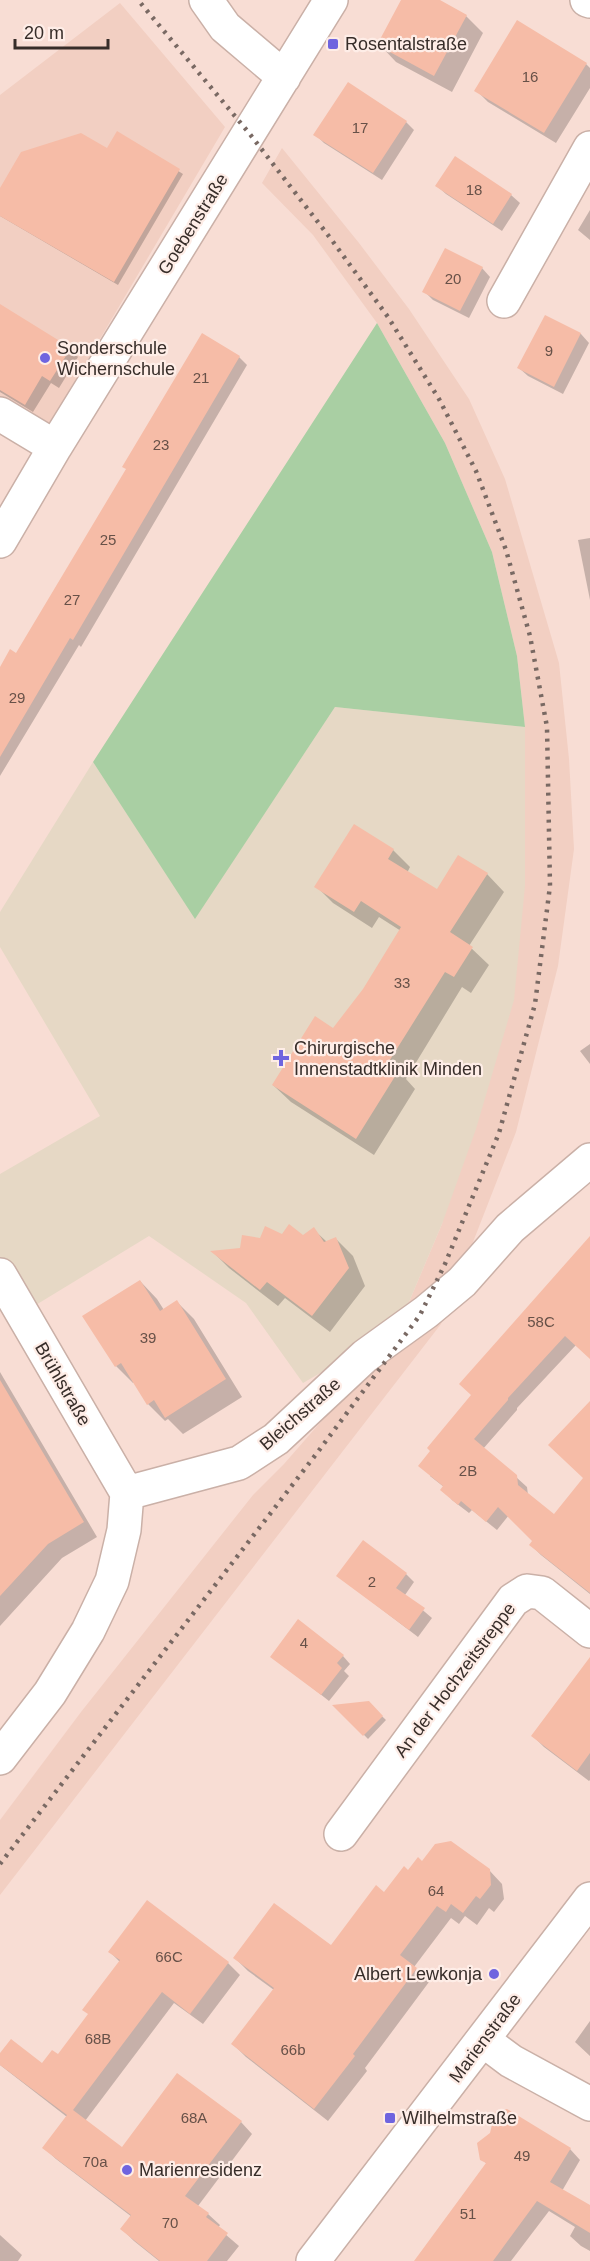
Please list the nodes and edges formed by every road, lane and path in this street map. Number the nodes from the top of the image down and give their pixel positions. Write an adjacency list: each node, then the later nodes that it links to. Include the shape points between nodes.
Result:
1 (206, 0): 3 (street, via 225,27)
2 (331, 0): 3 (street, Goebenstraße)
3 (284, 77): 7 (street, Goebenstraße)
4 (590, 148): 5 (street)
5 (504, 301)
6 (0, 414): 7 (street)
7 (55, 447): 8 (street, Goebenstraße)
8 (0, 541)
9 (590, 1160): 11 (street, Bleichstraße, via 510,1228 462,1282 365,1356 276,1439 239,1463)
10 (0, 1275): 11 (street, Brühlstraße)
11 (127, 1493): 13 (street, via 124,1530 112,1581 88,1631 50,1693)
12 (590, 1631): 14 (street, An der Hochzeitstreppe, via 542,1593 526,1591 513,1600)
13 (0, 1758)
14 (341, 1834)
15 (590, 1899): 16 (street, Marienstraße)
16 (483, 2040): 17 (street, via 511,2061); 18 (street, Marienstraße)
17 (590, 2104)
18 (313, 2261)

